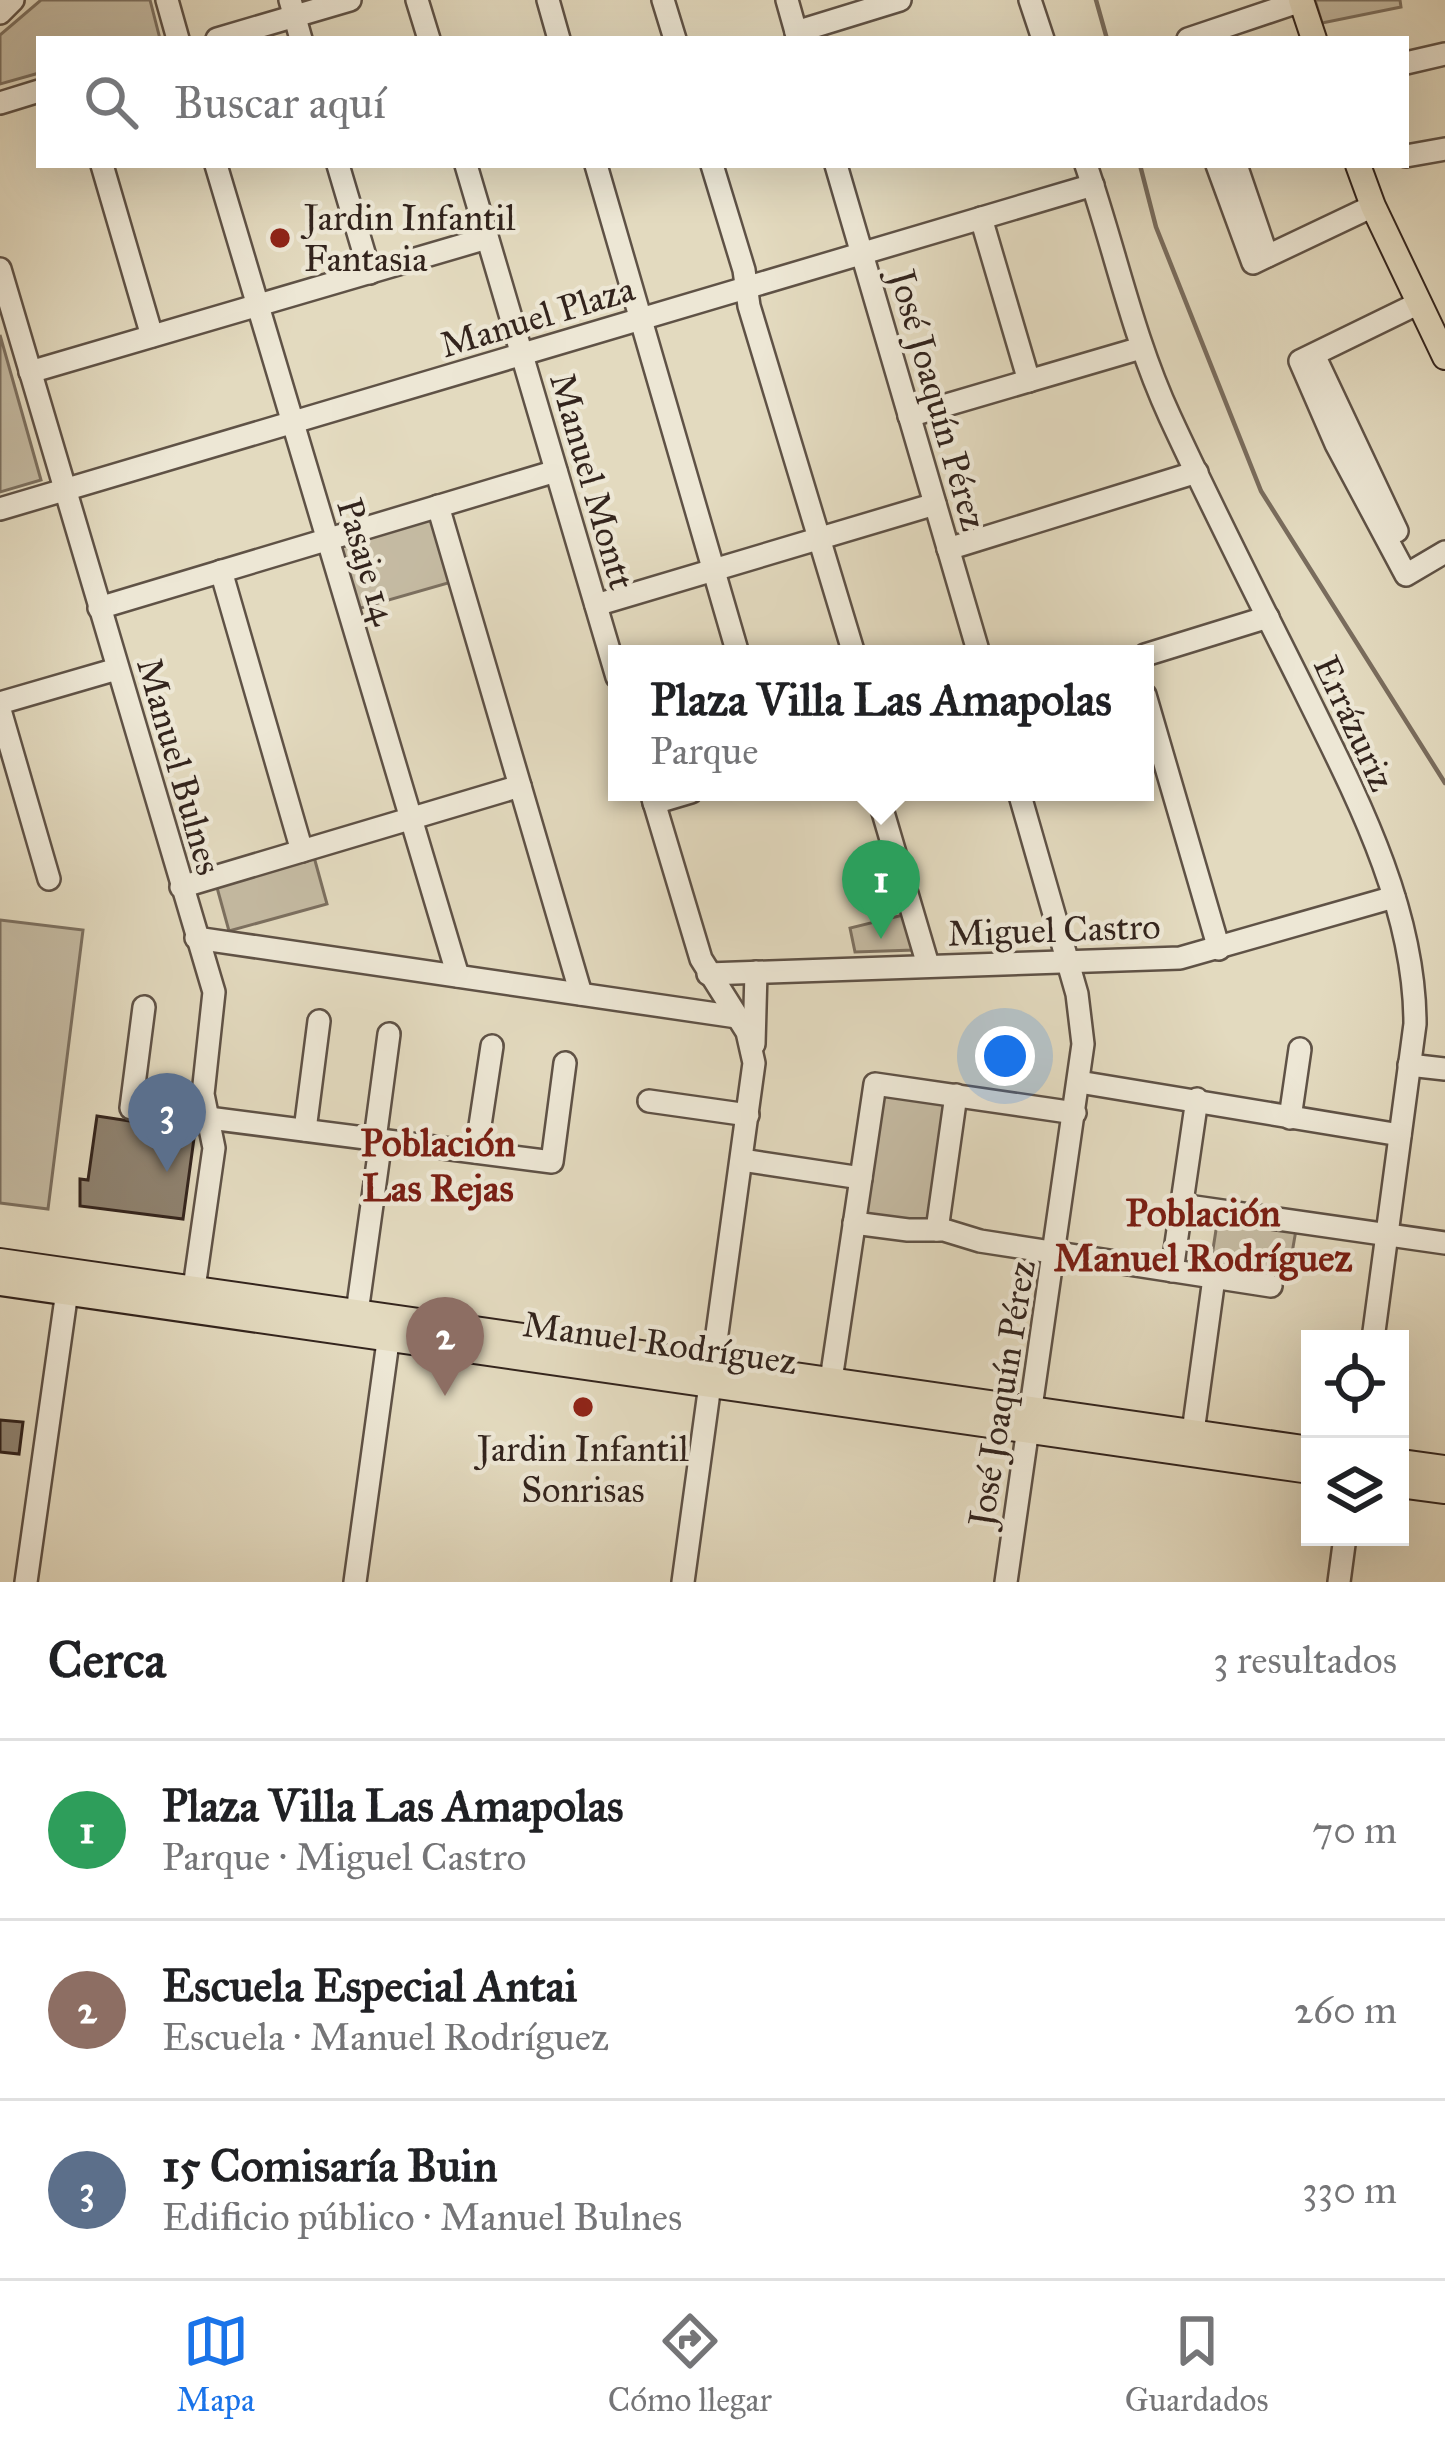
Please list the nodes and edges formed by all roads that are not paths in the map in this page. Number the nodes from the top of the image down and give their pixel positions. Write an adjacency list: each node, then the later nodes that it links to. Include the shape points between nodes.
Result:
1 (13, 0): 12 (street)
2 (167, 0): 13 (street)
3 (350, 0): 11 (street)
4 (417, 0): 15 (street)
5 (548, 0): 16 (street)
6 (663, 0): 17 (street)
7 (787, 0): 18 (street)
8 (900, 0): 18 (street)
9 (1030, 0): 19 (street)
10 (1301, 0): 20 (street); 21 (main road)
11 (292, 8): 14 (street)
12 (0, 13)
13 (177, 36)
14 (224, 36)
15 (428, 36)
16 (559, 36)
17 (674, 36)
18 (797, 36)
19 (1042, 36)
20 (1197, 36)
21 (1313, 36)
22 (1445, 54): 23 (street)
23 (1409, 62)
24 (36, 92): 25 (street)
25 (0, 103)
26 (1445, 149): 27 (street)
27 (1409, 155)
28 (103, 168): 50 (street)
29 (217, 168): 48 (street, Pasaje 14)
30 (339, 168): 44 (street)
31 (467, 168): 41 (street, Manuel Montt)
32 (597, 168): 49 (street)
33 (713, 168): 46 (street)
34 (837, 168): 42 (street, José Joaquín Pérez)
35 (1218, 168): 43 (street)
36 (1237, 168): 43 (street)
37 (1360, 168): 39 (main road)
38 (1089, 175): 40 (street, Manuel Plaza); 51 (street, Errázuriz)
39 (1372, 206): 43 (street); 47 (main road)
40 (981, 218): 42 (street, Manuel Plaza); 55 (street)
41 (488, 238): 44 (street); 52 (street, Manuel Montt)
42 (862, 254): 46 (street, Manuel Plaza); 56 (street, José Joaquín Pérez)
43 (1260, 260)
44 (370, 272): 48 (street)
45 (2, 282): 54 (street, Manuel Bulnes)
46 (746, 288): 49 (street, Manuel Plaza); 65 (street)
47 (1419, 303): 53 (main road); 67 (street, via 1307,358 1336,444 1411,572)
48 (258, 305): 50 (street); 57 (street, Pasaje 14)
49 (640, 320): 52 (street, Manuel Plaza); 68 (street)
50 (152, 336): 54 (street)
51 (1141, 348): 55 (street); 59 (street, Errázuriz)
52 (522, 355): 57 (street, Manuel Plaza); 58 (street, Manuel Montt)
53 (1445, 357)
54 (30, 372): 60 (street, Manuel Bulnes)
55 (1029, 381): 56 (street)
56 (909, 416): 61 (street, José Joaquín Pérez)
57 (292, 423): 60 (street, Manuel Plaza); 64 (street, Pasaje 14)
58 (556, 471): 62 (street); 70 (street, Manuel Montt)
59 (1197, 472): 66 (street); 72 (street, Errázuriz)
60 (64, 490): 63 (street, Manuel Plaza); 71 (street, Manuel Bulnes)
61 (935, 504): 65 (street); 66 (street, José Joaquín Pérez)
62 (438, 506): 64 (street); 81 (street)
63 (0, 509)
64 (327, 539): 69 (street); 85 (street, Pasaje 14)
65 (819, 539): 68 (street); 74 (street)
66 (948, 549): 75 (street, José Joaquín Pérez)
67 (1445, 552)
68 (713, 570): 70 (street); 73 (street)
69 (221, 571): 71 (street); 86 (street)
70 (596, 605): 76 (street, Manuel Montt)
71 (99, 608): 78 (street, Manuel Bulnes)
72 (1268, 617): 77 (street); 89 (street, Errázuriz)
73 (735, 645)
74 (851, 645)
75 (976, 645)
76 (608, 646)
77 (1154, 652)
78 (117, 668): 79 (street); 88 (street, Manuel Bulnes)
79 (0, 706): 87 (street)
80 (1154, 726): 91 (street)
81 (520, 786): 85 (street); 97 (street)
82 (653, 801): 95 (street)
83 (880, 801): 93 (street)
84 (1022, 801): 92 (street, José Joaquín Pérez)
85 (410, 818): 86 (street); 96 (street, Pasaje 14)
86 (302, 851): 88 (street)
87 (50, 879)
88 (181, 887): 90 (street, Manuel Bulnes)
89 (1394, 897): 91 (street, Miguel Castro); 106 (street, Errázuriz, via 1414,998)
90 (196, 938): 96 (street); 114 (street, Manuel Bulnes, via 214,998 203,1083)
91 (1219, 949): 92 (street, Miguel Castro)
92 (1068, 962): 93 (street, Miguel Castro); 108 (street, José Joaquín Pérez, via 1083,1024)
93 (928, 965): 94 (street, Miguel Castro)
94 (756, 972): 95 (street, Miguel Castro); 104 (street)
95 (708, 974): 99 (street)
96 (458, 976): 97 (street)
97 (581, 994): 99 (street)
98 (144, 1007): 114 (street, via 131,1108)
99 (737, 1017): 104 (street)
100 (319, 1021): 116 (street)
101 (389, 1034): 118 (street)
102 (492, 1046): 119 (street)
103 (1300, 1049): 115 (street)
104 (753, 1050): 113 (street)
105 (565, 1063): 119 (street, via 552,1162)
106 (1409, 1065): 107 (street); 117 (street, Errázuriz)
107 (1445, 1069)
108 (1079, 1082): 110 (street); 112 (street, José Joaquín Pérez)
109 (956, 1095): 112 (street); 121 (street, via 875,1084); 124 (street)
110 (1196, 1099): 115 (street); 122 (street)
111 (649, 1101): 113 (street)
112 (1075, 1113): 127 (street, José Joaquín Pérez)
113 (748, 1115): 120 (street)
114 (209, 1118): 116 (street); 134 (street, Manuel Bulnes, via 214,1148)
115 (1290, 1118): 117 (street)
116 (304, 1130): 118 (street)
117 (1400, 1135): 125 (street, Errázuriz)
118 (378, 1140): 119 (street); 135 (street)
119 (476, 1152)
120 (742, 1160): 121 (street); 138 (street)
121 (861, 1178): 123 (street)
122 (1181, 1205): 125 (street); 129 (street)
123 (854, 1223): 124 (street); 139 (street)
124 (937, 1230): 127 (street)
125 (1387, 1234): 126 (street); 137 (street, Errázuriz)
126 (1445, 1243)
127 (1055, 1253): 129 (street); 140 (street, José Joaquín Pérez)
128 (0, 1261): 131 (main road, Manuel Rodríguez)
129 (1172, 1271): 130 (street)
130 (1214, 1277): 133 (street); 141 (street)
131 (69, 1282): 132 (main road, Manuel Rodríguez); 134 (main road, Manuel Rodríguez); 135 (main road, Manuel Rodríguez); 149 (street)
132 (0, 1283)
133 (1271, 1286)
134 (194, 1288): 135 (main road, Manuel Rodríguez)
135 (355, 1323): 136 (main road, Manuel Rodríguez)
136 (390, 1328): 138 (main road, Manuel Rodríguez); 150 (street)
137 (1374, 1330)
138 (712, 1374): 139 (main road, Manuel Rodríguez); 140 (main road, Manuel Rodríguez); 151 (street)
139 (831, 1380): 140 (main road, Manuel Rodríguez)
140 (1030, 1420): 141 (main road, Manuel Rodríguez); 145 (main road, Manuel Rodríguez); 152 (street, José Joaquín Pérez)
141 (1193, 1432): 142 (main road, Manuel Rodríguez)
142 (1301, 1448)
143 (1409, 1463): 144 (main road)
144 (1445, 1468)
145 (1301, 1470)
146 (1409, 1485): 147 (main road)
147 (1445, 1491)
148 (1345, 1546): 153 (street)
149 (26, 1582)
150 (355, 1582)
151 (683, 1582)
152 (1006, 1582)
153 (1339, 1582)

